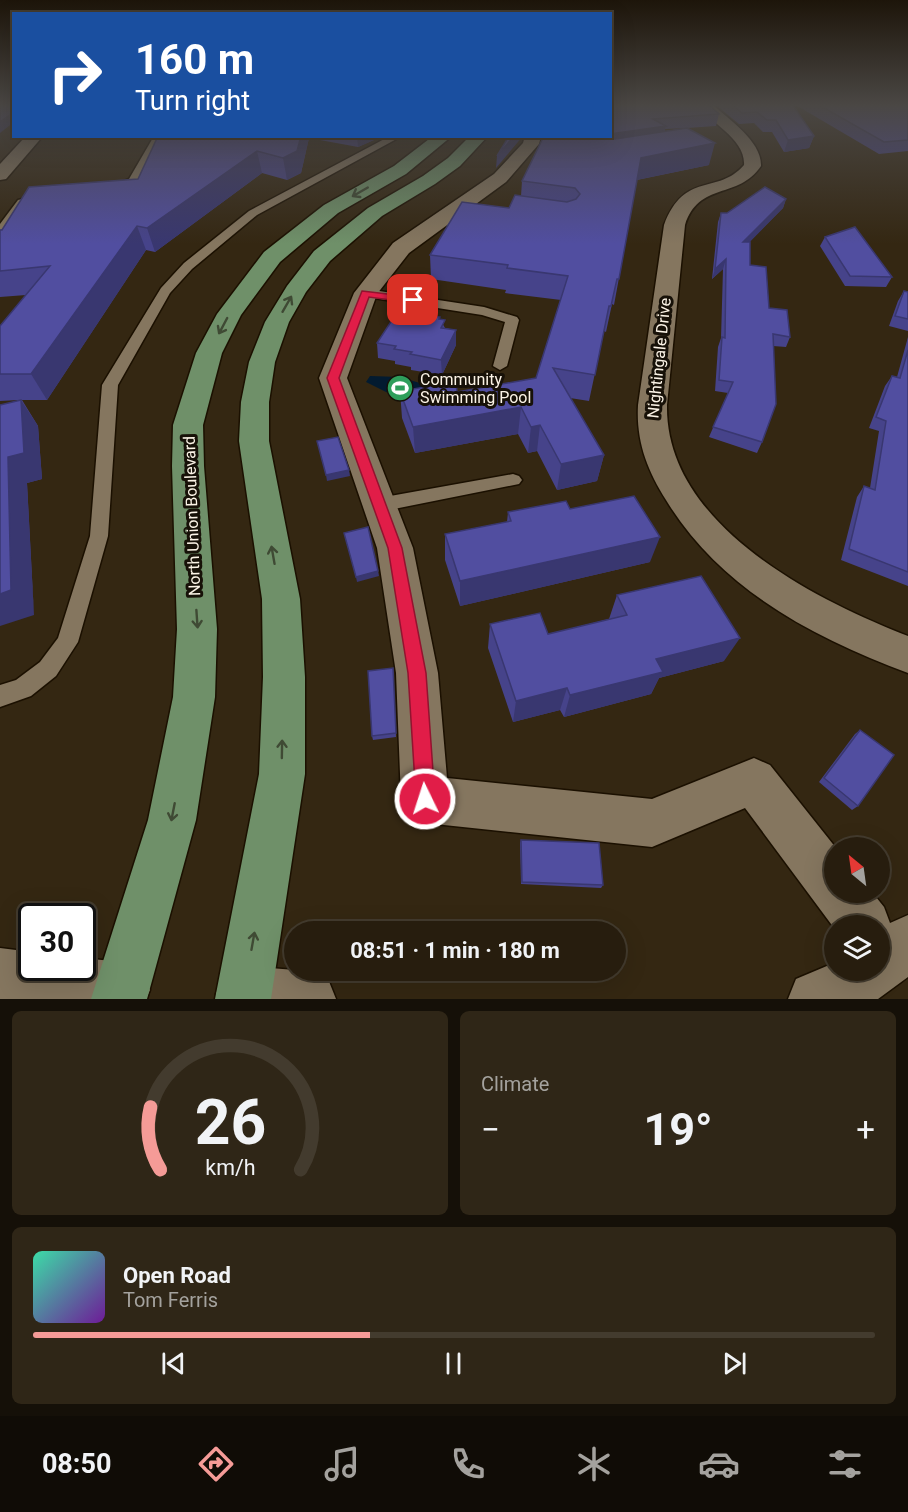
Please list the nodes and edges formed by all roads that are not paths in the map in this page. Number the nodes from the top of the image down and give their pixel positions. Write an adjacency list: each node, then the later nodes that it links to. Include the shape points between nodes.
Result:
1 (22, 151): 8 (street)
2 (151, 151): 9 (lane, via 133,181)
3 (370, 151): 17 (lane, via 253,213 188,266 165,291 110,385 99,536 67,642 48,669 23,688)
4 (425, 151): 21 (main road, North Union Boulevard, one-way to 21, via 400,170 331,209 272,257 229,314 209,353 188,425 197,629 194,696 172,820)
5 (464, 151): 22 (main road, one-way to 5, via 282,774 281,599 254,441 262,362 277,322 322,256 375,212 446,168)
6 (530, 151): 12 (street, via 473,205 401,248)
7 (749, 151): 16 (street, Nightingale Drive, via 753,166 746,174 694,195 685,203 673,230 653,401 653,433 659,460 676,492 704,527 780,593 841,628)
8 (0, 175)
9 (102, 193)
10 (32, 198): 11 (lane, via 21,203)
11 (0, 232)
12 (366, 293): 13 (lane, via 484,311 512,320); 15 (street, via 333,378)
13 (500, 366)
14 (513, 480): 15 (lane)
15 (379, 505): 18 (street, via 395,548 417,673 425,799 652,823 754,781)
16 (908, 655)
17 (0, 696)
18 (824, 873)
19 (0, 976): 21 (street)
20 (853, 981): 24 (street)
21 (121, 994)
22 (244, 997): 23 (street)
23 (308, 999)
24 (816, 999)

